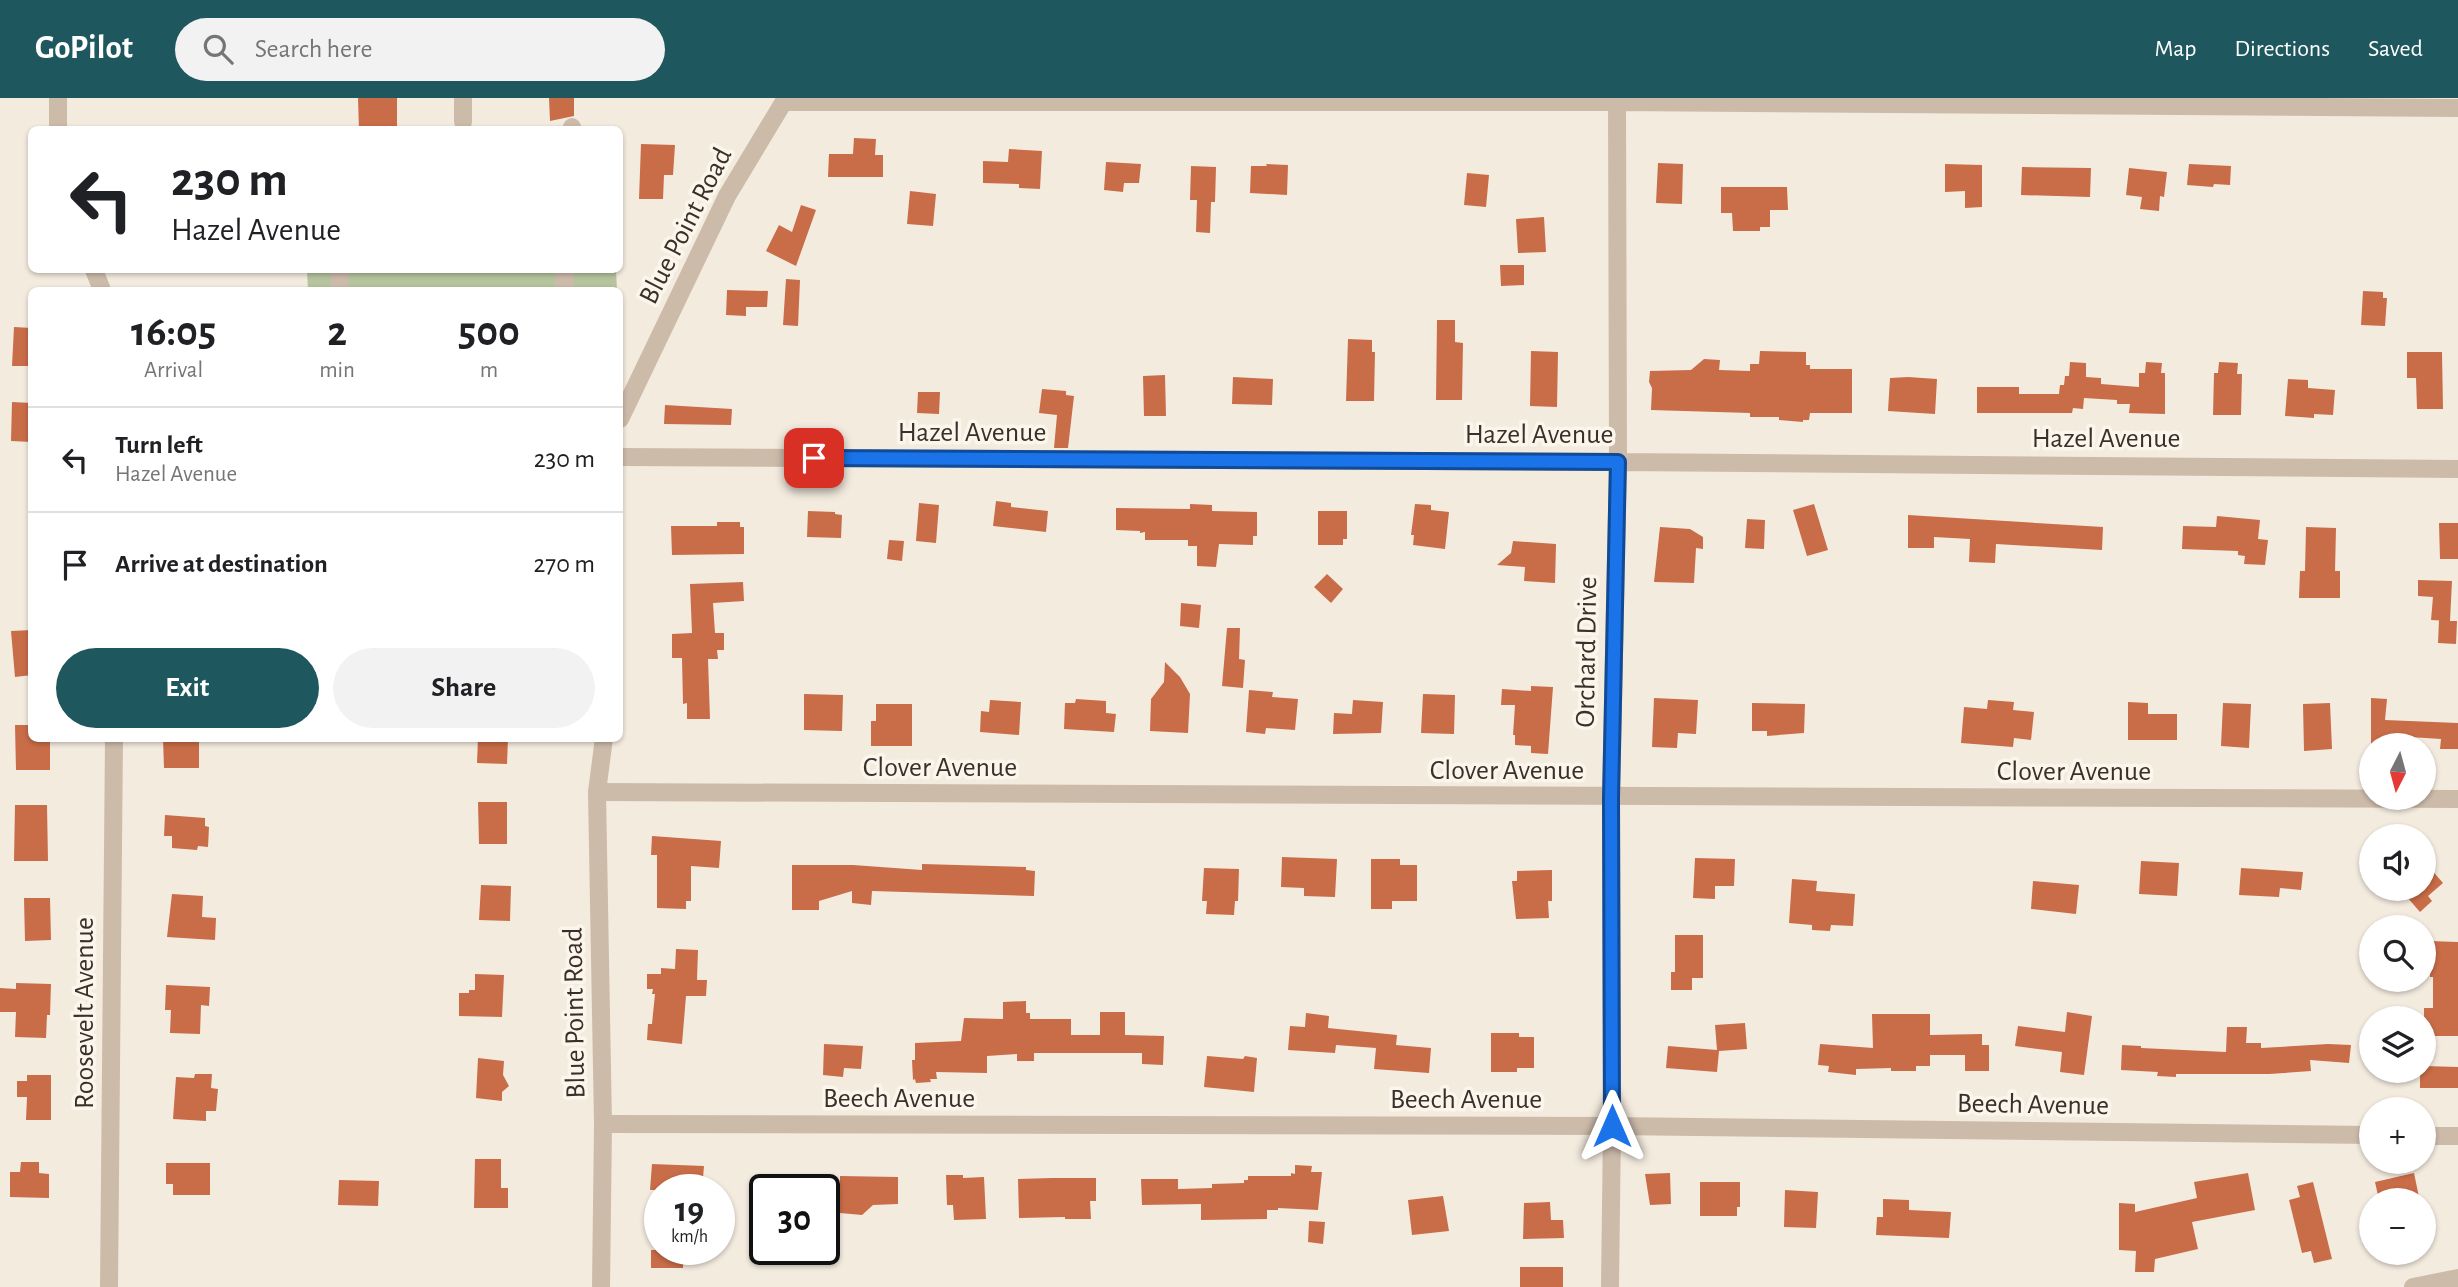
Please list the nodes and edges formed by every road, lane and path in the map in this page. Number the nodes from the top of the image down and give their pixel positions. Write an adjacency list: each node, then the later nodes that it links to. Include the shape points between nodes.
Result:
1 (58, 98): 7 (street)
2 (463, 98): 6 (street)
3 (785, 100): 4 (street); 8 (street, Blue Point Road, via 727,196)
4 (1618, 102): 5 (street); 10 (street, Orchard Drive)
5 (2458, 108)
6 (463, 122)
7 (58, 126)
8 (623, 413)
9 (623, 457): 10 (street, Hazel Avenue)
10 (1618, 462): 11 (street, Hazel Avenue); 15 (street, Orchard Drive)
11 (2458, 468)
12 (114, 742): 23 (street, Roosevelt Avenue)
13 (603, 742): 14 (street, Blue Point Road)
14 (597, 792): 15 (street, Clover Avenue); 17 (street, Blue Point Road)
15 (1611, 798): 16 (street, Clover Avenue); 18 (street, Orchard Drive)
16 (2458, 799)
17 (603, 1124): 18 (street, Beech Avenue); 24 (street, Blue Point Road)
18 (1612, 1126): 19 (street, Beech Avenue); 25 (street, Orchard Drive)
19 (2359, 1135)
20 (2436, 1136): 21 (street)
21 (2458, 1136)
22 (2458, 1278): 26 (street)
23 (109, 1287)
24 (601, 1287)
25 (1610, 1287)
26 (2413, 1287)

